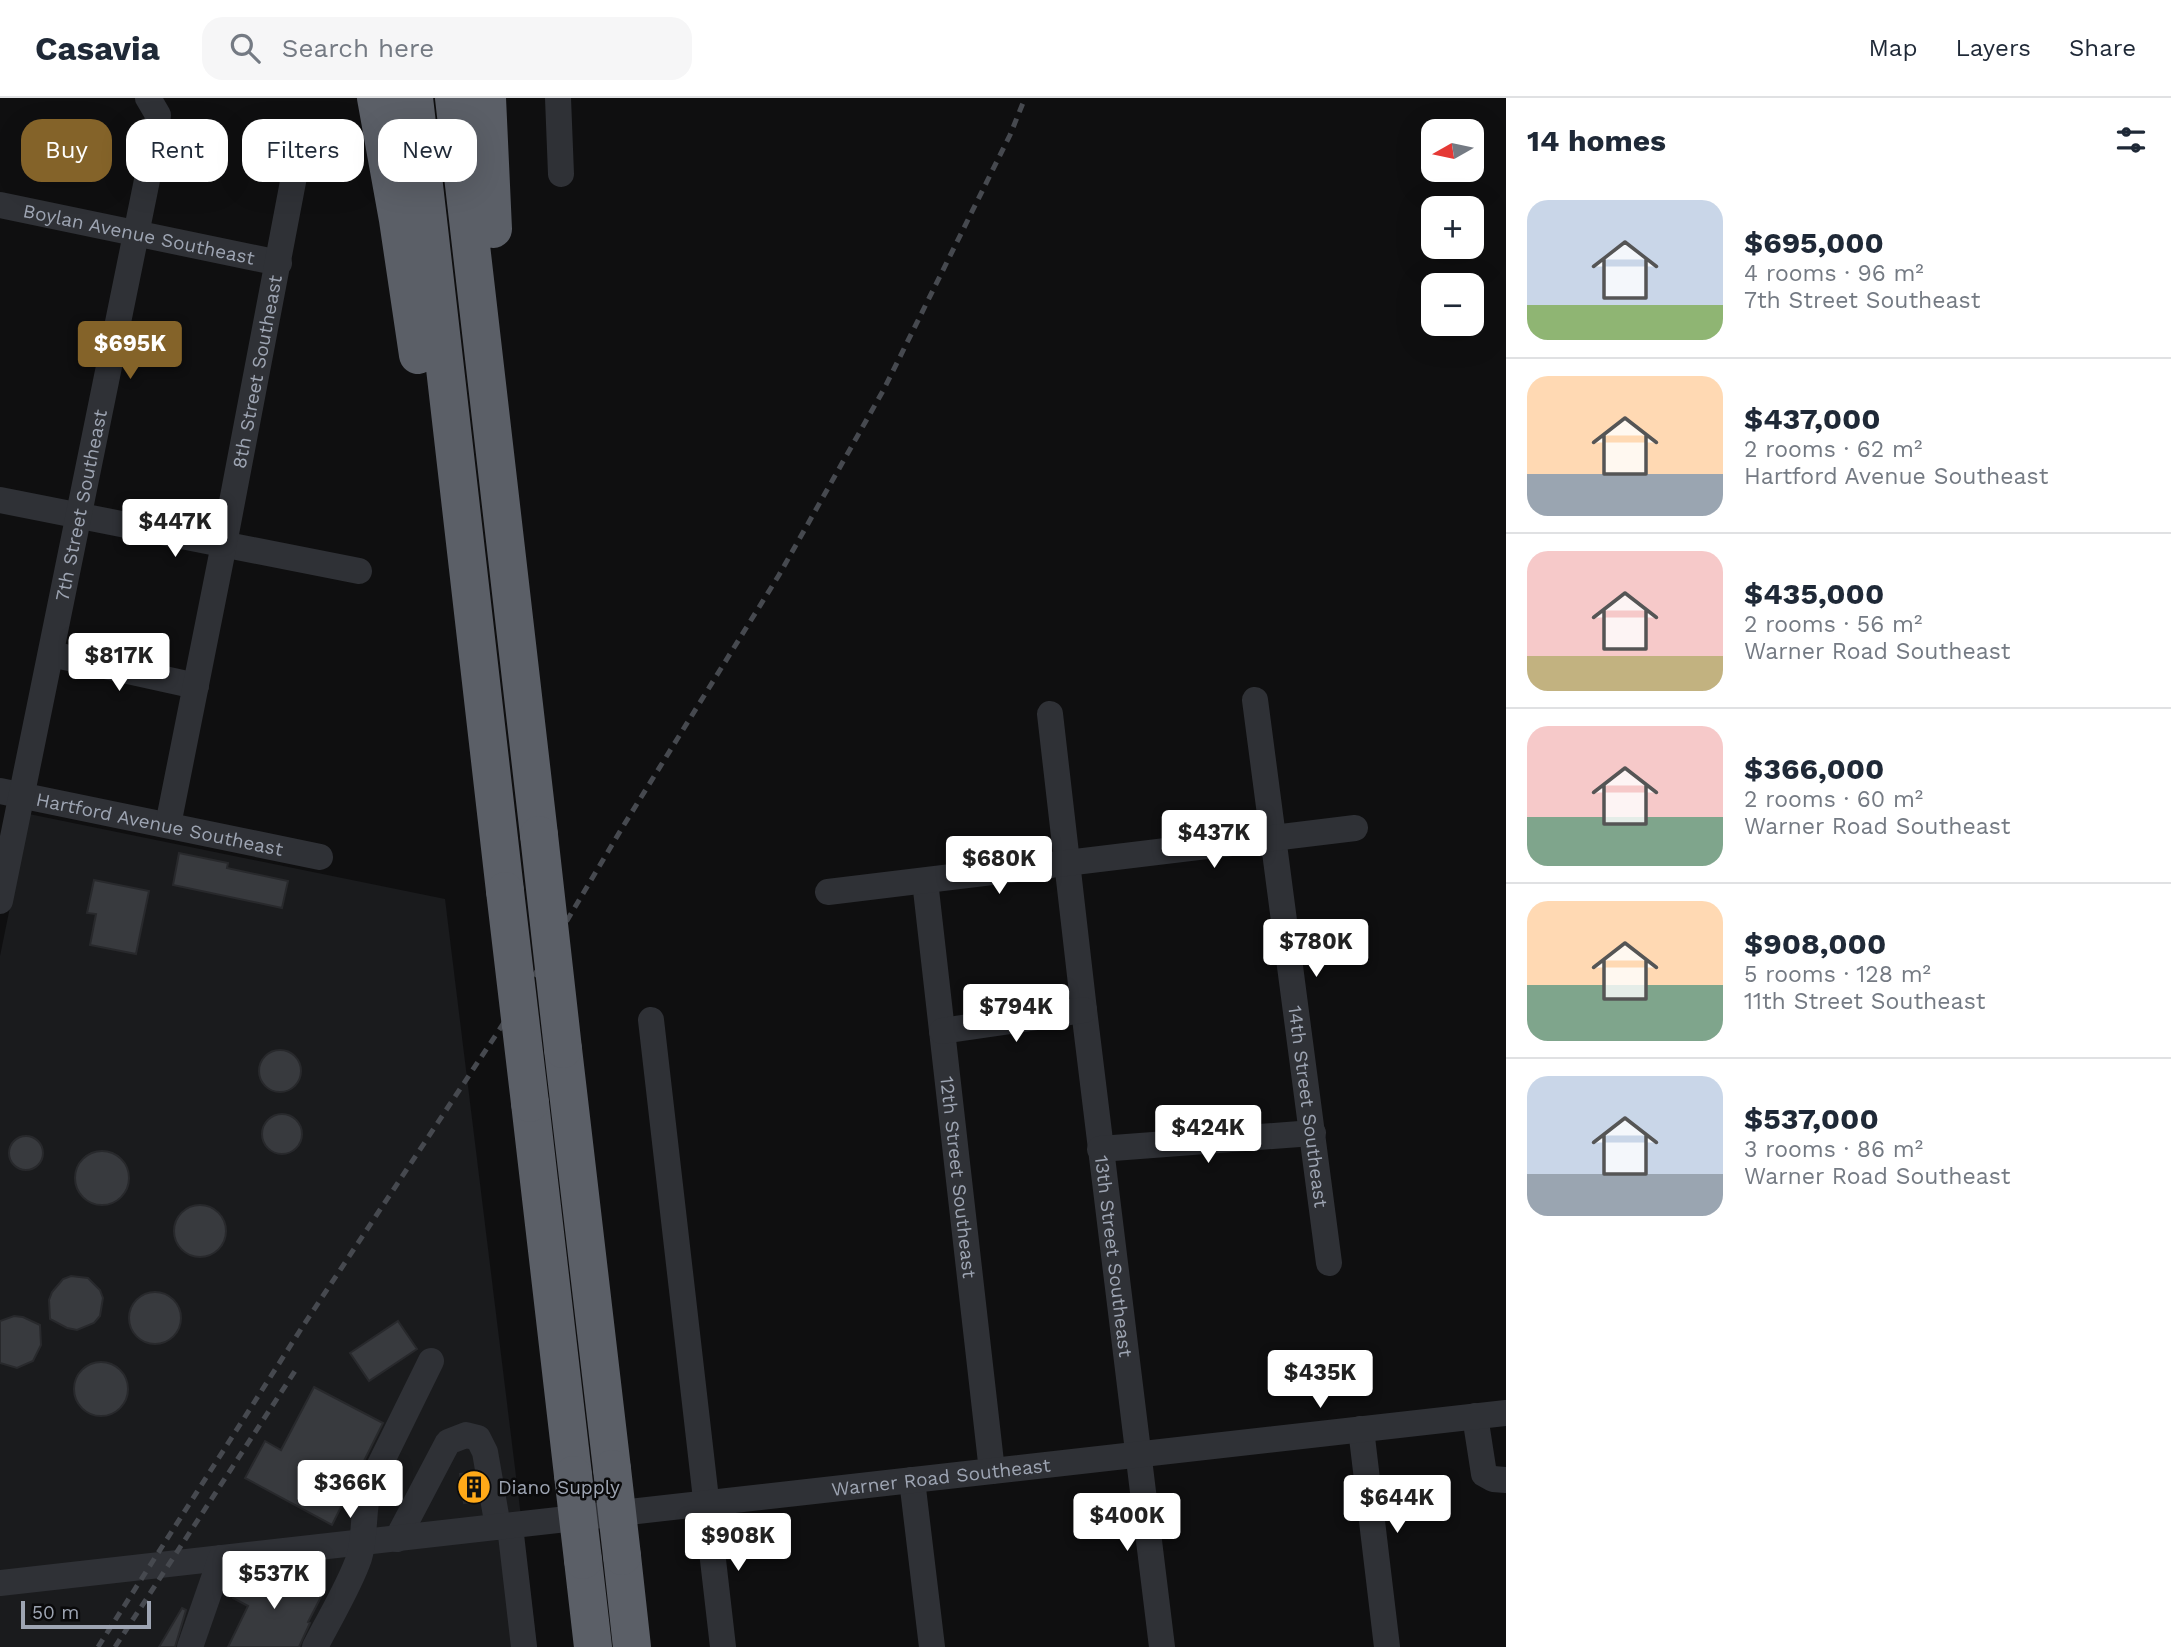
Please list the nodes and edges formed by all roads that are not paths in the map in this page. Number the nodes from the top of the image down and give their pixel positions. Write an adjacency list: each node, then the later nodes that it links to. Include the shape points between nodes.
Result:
1 (376, 98): 21 (highway, via 445,542)
2 (414, 98): 21 (highway)
3 (454, 98): 16 (highway)
4 (487, 98): 16 (highway, via 493,226 518,499)
5 (558, 98): 7 (street)
6 (152, 103): 10 (street, 7th Street Southeast, via 156,136)
7 (561, 174)
8 (293, 182): 11 (street, 8th Street Southeast)
9 (0, 205): 10 (street, Boylan Avenue Southeast)
10 (135, 233): 11 (street, Boylan Avenue Southeast); 13 (street, 7th Street Southeast)
11 (279, 263): 14 (street, 8th Street Southeast)
12 (0, 500): 13 (street)
13 (79, 516): 14 (street); 17 (street, 7th Street Southeast)
14 (224, 544): 15 (street); 18 (street, 8th Street Southeast)
15 (359, 571)
16 (514, 619): 55 (highway, bridge)
17 (51, 654): 18 (street); 22 (street, 7th Street Southeast)
18 (196, 686): 23 (street, 8th Street Southeast)
19 (1255, 700): 25 (street, 14th Street Southeast)
20 (1050, 714): 27 (street, 13th Street Southeast)
21 (488, 744): 54 (highway, bridge)
22 (11, 793): 23 (street, Hartford Avenue Southeast); 30 (street, 7th Street Southeast)
23 (168, 825): 26 (street, Hartford Avenue Southeast)
24 (1354, 828): 25 (street)
25 (1273, 839): 27 (street); 34 (street, 14th Street Southeast)
26 (320, 857)
27 (1068, 864): 28 (street); 31 (street, 13th Street Southeast)
28 (925, 881): 29 (street); 33 (street, 12th Street Southeast)
29 (828, 892)
30 (0, 901)
31 (1084, 1010): 33 (street); 35 (street, 13th Street Southeast)
32 (651, 1020): 45 (street)
33 (942, 1031): 42 (street, 12th Street Southeast)
34 (1313, 1133): 35 (street); 36 (street, 14th Street Southeast)
35 (1100, 1149): 41 (street, 13th Street Southeast)
36 (1329, 1263)
37 (431, 1361): 48 (street, via 369,1487 363,1506)
38 (1506, 1413): 39 (street, Warner Road Southeast)
39 (1475, 1416): 40 (street, Warner Road Southeast); 44 (street, via 1484,1474)
40 (1361, 1429): 41 (street, Warner Road Southeast); 59 (street)
41 (1139, 1454): 42 (street, Warner Road Southeast); 58 (street, 13th Street Southeast)
42 (992, 1471): 43 (street, Warner Road Southeast)
43 (912, 1480): 45 (street, Warner Road Southeast); 57 (street)
44 (1506, 1480)
45 (706, 1504): 46 (street, Warner Road Southeast); 56 (street)
46 (504, 1527): 47 (street, Warner Road Southeast); 47 (street, via 485,1452 478,1438 466,1435 448,1442); 53 (street)
47 (397, 1539): 48 (street, Warner Road Southeast)
48 (362, 1542): 49 (street, Warner Road Southeast); 52 (street)
49 (221, 1558): 50 (street, Warner Road Southeast); 51 (street)
50 (0, 1583)
51 (190, 1647)
52 (315, 1647)
53 (524, 1647)
54 (593, 1647)
55 (632, 1647)
56 (723, 1647)
57 (932, 1647)
58 (1162, 1647)
59 (1387, 1647)

